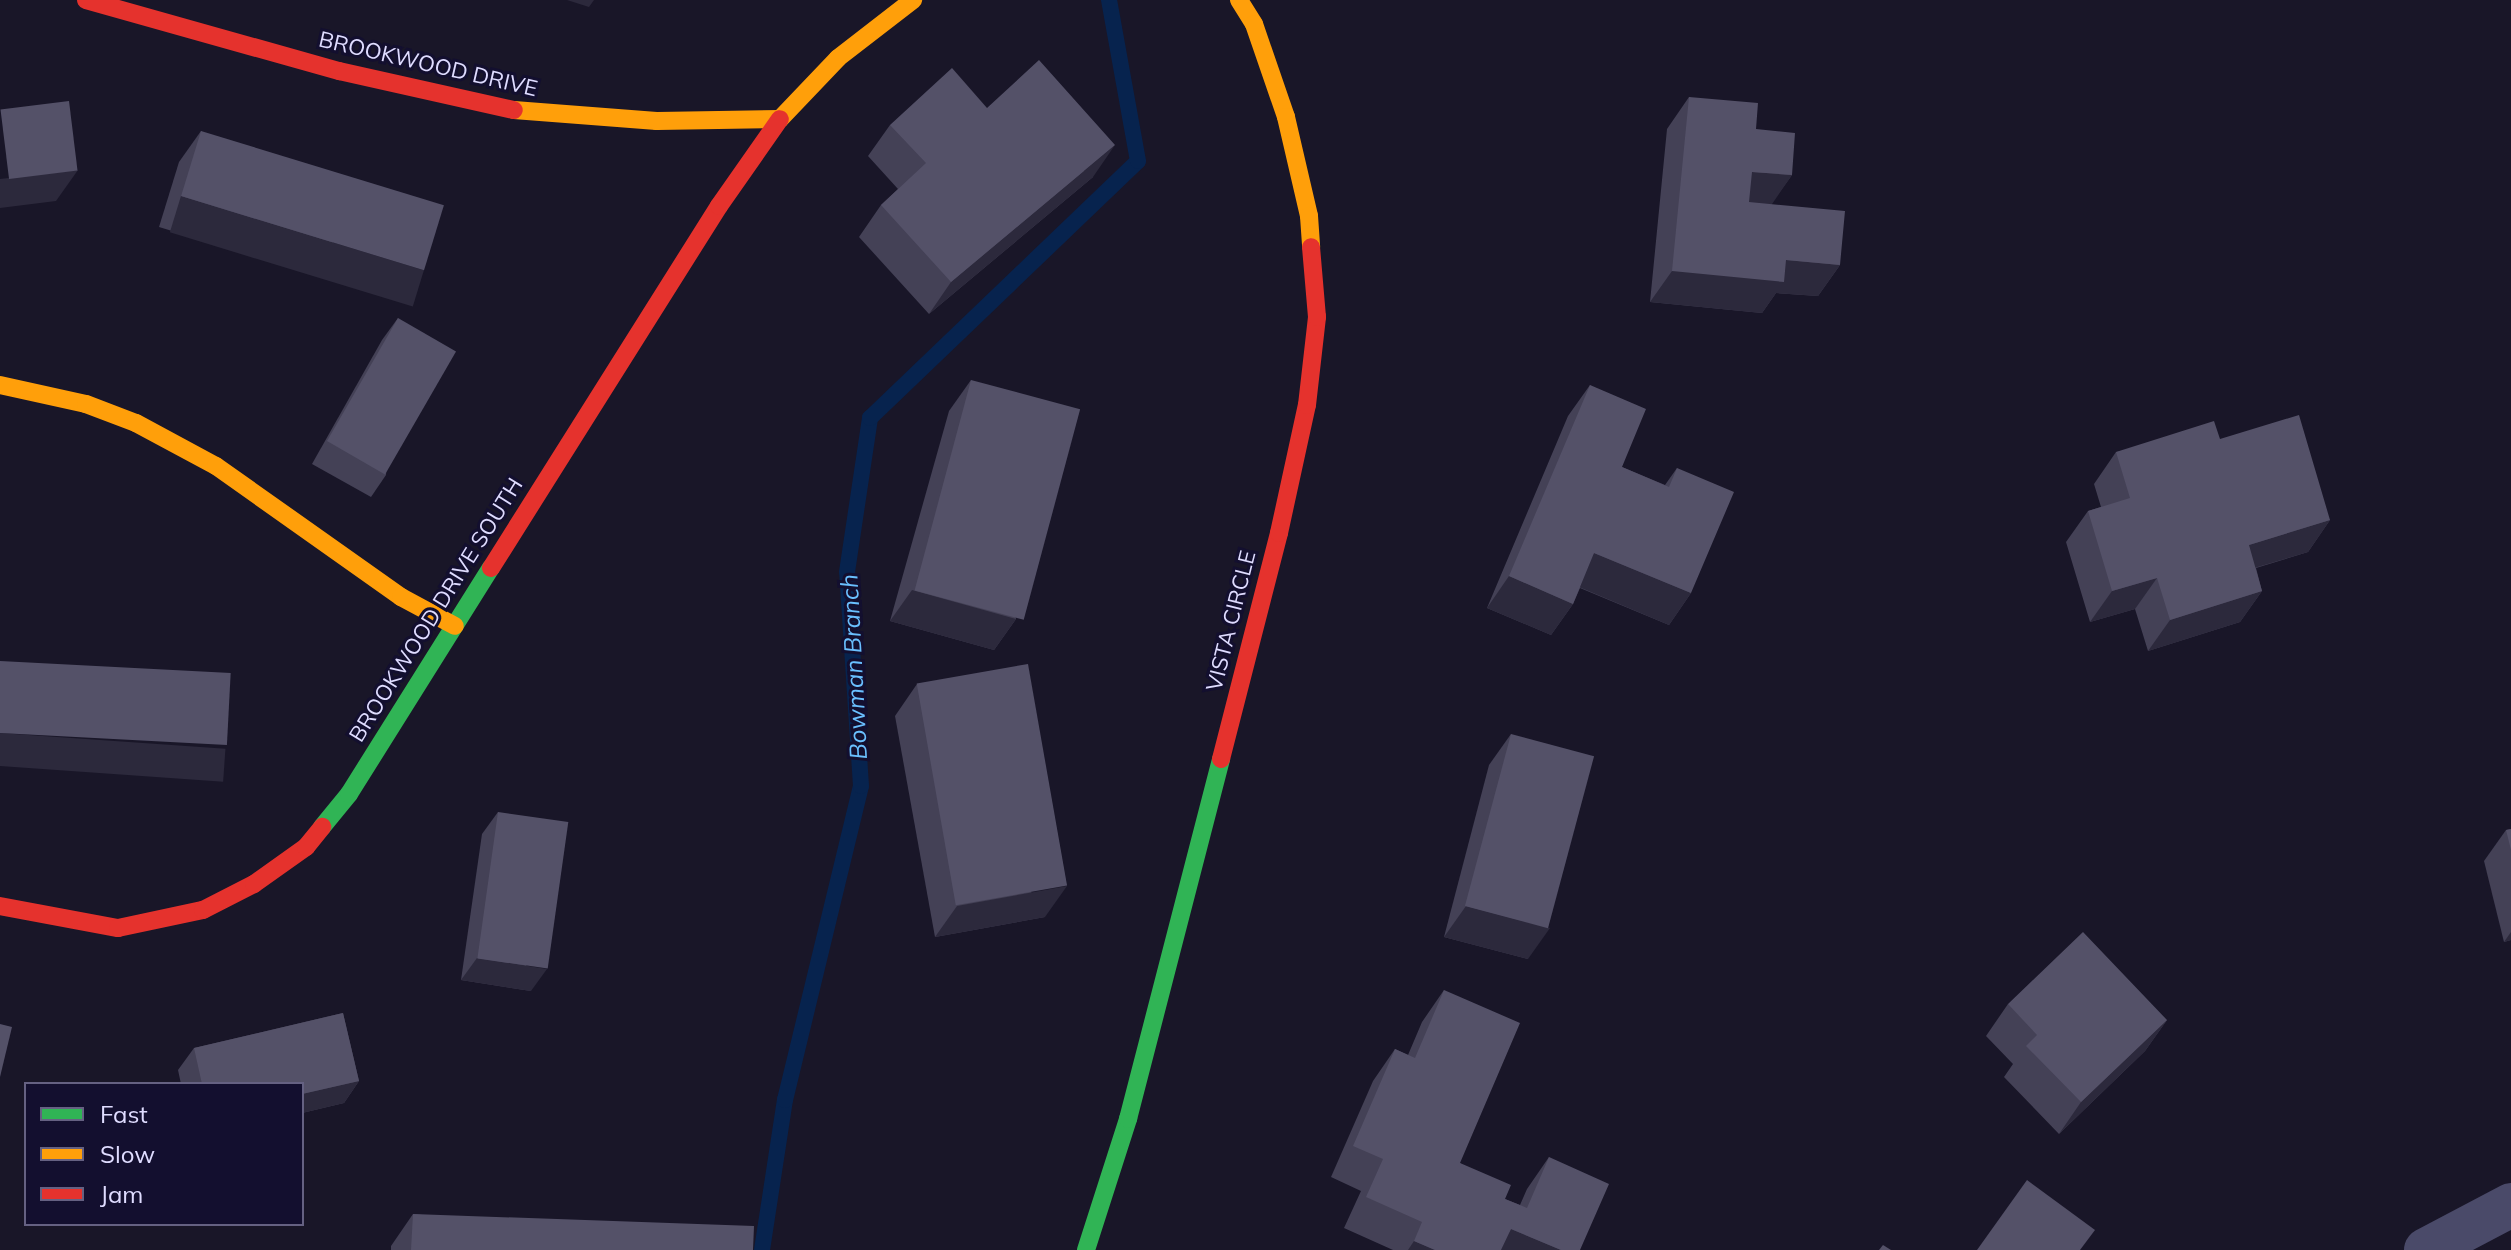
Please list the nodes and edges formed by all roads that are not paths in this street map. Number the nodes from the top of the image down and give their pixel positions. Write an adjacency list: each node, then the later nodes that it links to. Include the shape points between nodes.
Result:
1 (86, 0): 4 (street, BROOKWOOD DRIVE, via 339,71 525,112 657,121)
2 (913, 0): 4 (street, via 838,58)
3 (1239, 0): 9 (street, VISTA CIRCLE, via 1254,24 1286,117 1309,216 1317,317 1309,390 1279,533 1132,1103)
4 (780, 119): 6 (street, BROOKWOOD DRIVE SOUTH, via 719,206)
5 (0, 385): 6 (street, via 86,404 150,430 216,466 401,597)
6 (455, 626): 7 (street, BROOKWOOD DRIVE SOUTH, via 349,794 306,847 254,884 203,910 118,928)
7 (0, 906)
8 (2511, 1205): 10 (street)
9 (1086, 1250)
10 (2426, 1250)

